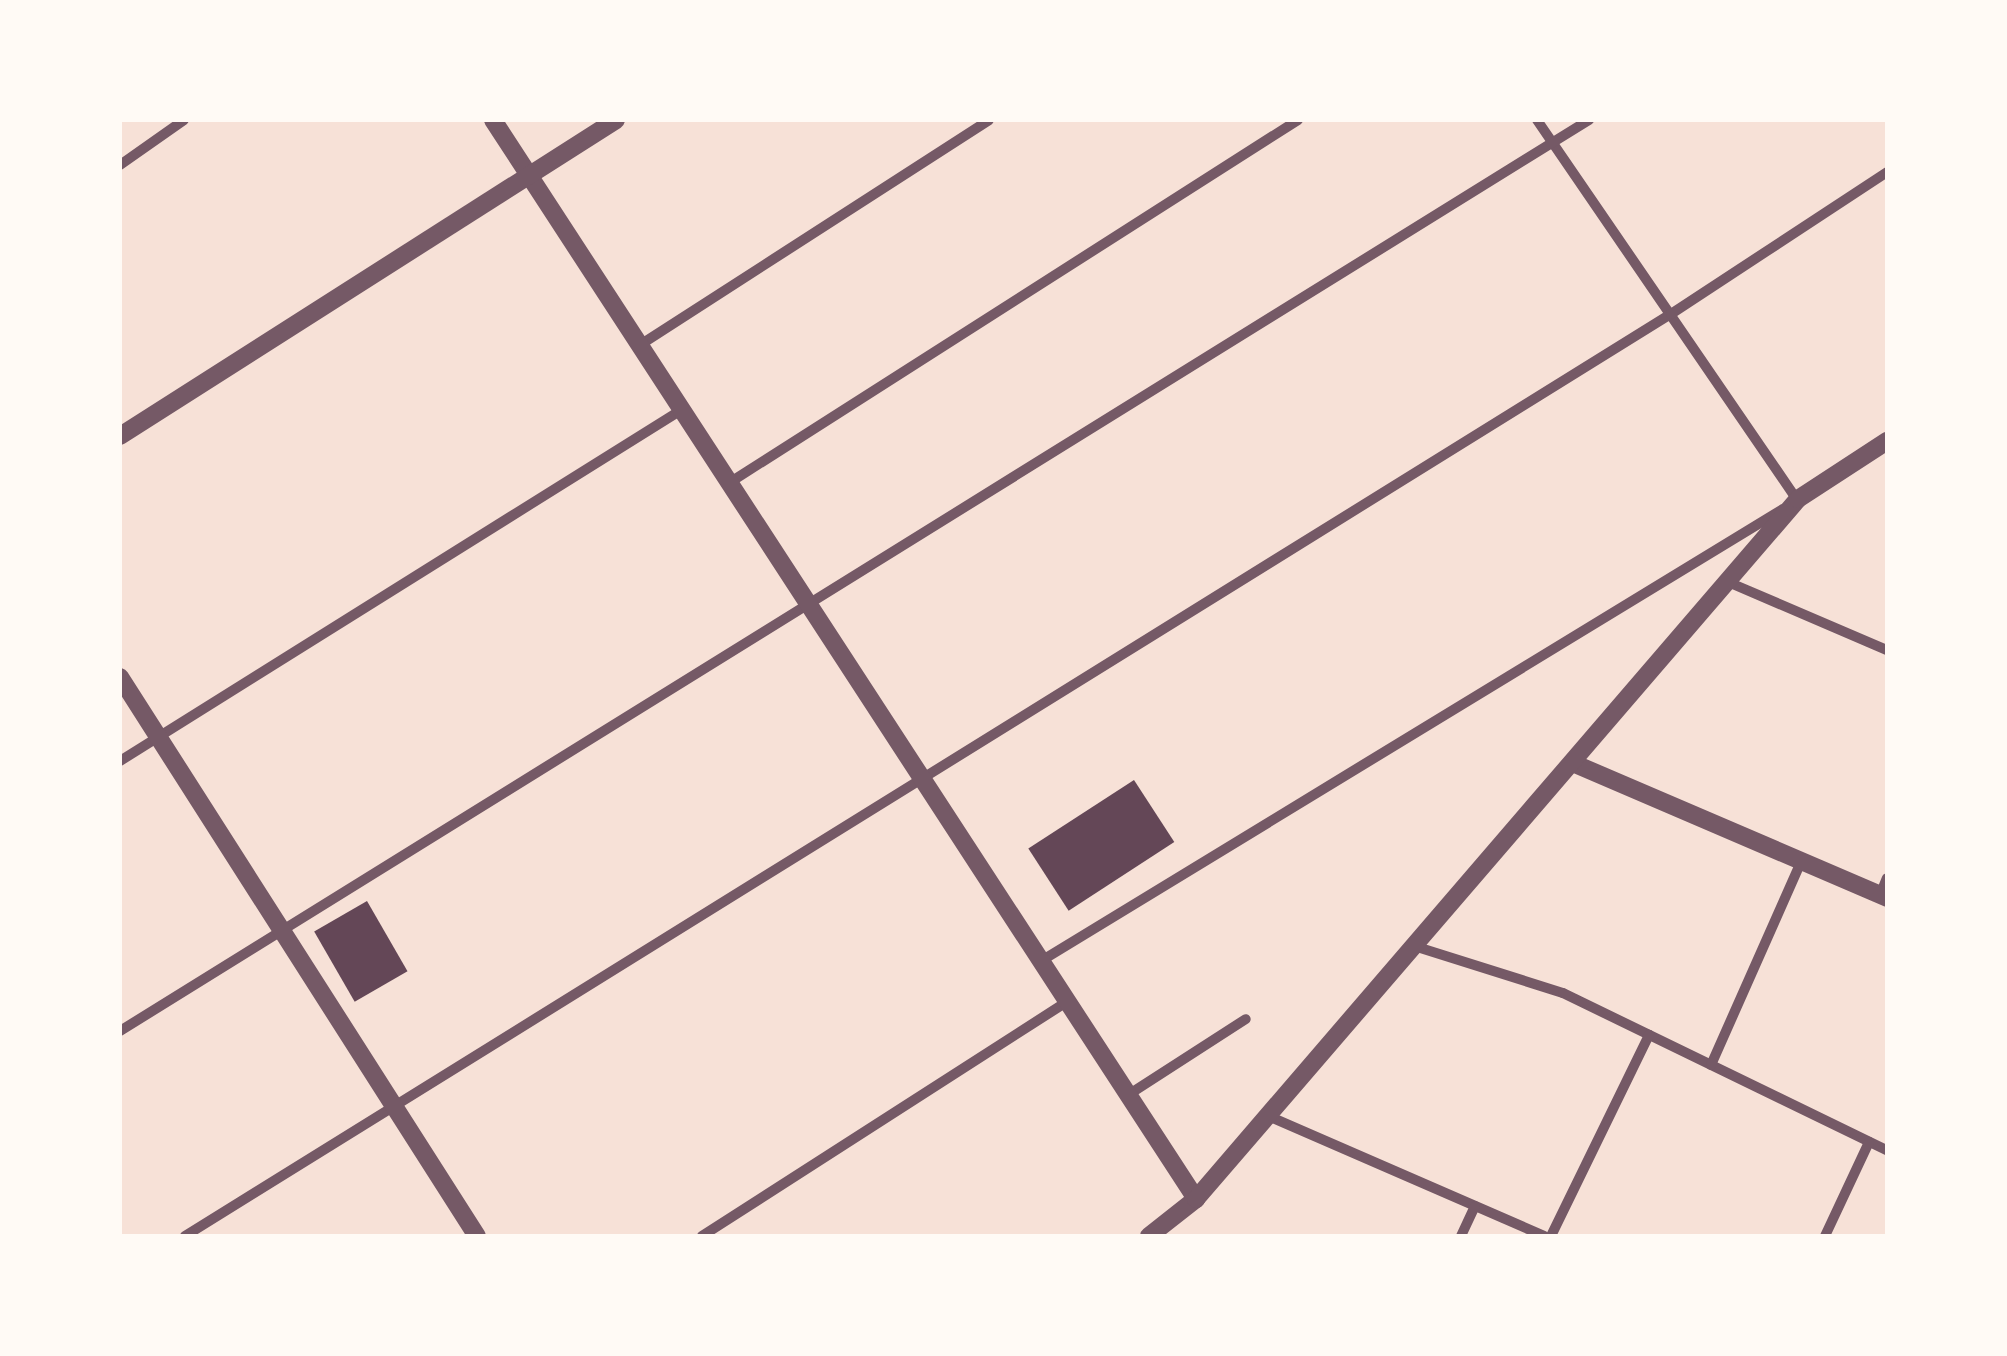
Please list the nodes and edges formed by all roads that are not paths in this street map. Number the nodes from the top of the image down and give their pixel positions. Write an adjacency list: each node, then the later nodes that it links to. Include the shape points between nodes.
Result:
1 (184, 120): 9 (street)
2 (493, 120): 11 (street)
3 (616, 120): 11 (street)
4 (990, 120): 13 (street)
5 (1298, 120): 17 (street)
6 (1537, 120): 8 (street)
7 (1589, 120): 8 (street)
8 (1553, 144): 12 (street); 20 (street)
9 (120, 165)
10 (1887, 172): 12 (street)
11 (529, 176): 13 (street); 15 (street)
12 (1670, 314): 18 (street); 26 (street)
13 (640, 345): 14 (street)
14 (681, 410): 17 (street); 23 (street)
15 (120, 436)
16 (1887, 441): 18 (street)
17 (729, 483): 20 (street)
18 (1798, 499): 19 (street); 31 (street)
19 (1728, 582): 21 (street); 25 (street)
20 (808, 605): 26 (street); 29 (street)
21 (1887, 650)
22 (120, 677): 23 (street)
23 (158, 737): 24 (street); 29 (street)
24 (120, 761)
25 (1575, 764): 27 (street); 30 (street)
26 (922, 779): 31 (street); 38 (street)
27 (1801, 862): 28 (street); 36 (street)
28 (1885, 890)
29 (281, 932): 34 (street); 38 (street)
30 (1414, 946): 35 (street, via 1563,993); 39 (street)
31 (1041, 961): 32 (street)
32 (1067, 1002): 37 (street); 46 (street)
33 (1246, 1019): 37 (street)
34 (120, 1031)
35 (1649, 1035): 36 (street); 49 (street)
36 (1711, 1065): 40 (street)
37 (1128, 1095): 42 (street)
38 (392, 1108): 44 (street); 45 (street)
39 (1265, 1115): 42 (street); 43 (street)
40 (1869, 1142): 41 (street); 50 (street)
41 (1887, 1150)
42 (1196, 1199): 47 (street)
43 (1475, 1206): 48 (street); 49 (street)
44 (185, 1236)
45 (478, 1236)
46 (702, 1236)
47 (1148, 1236)
48 (1461, 1236)
49 (1548, 1236)
50 (1825, 1236)

